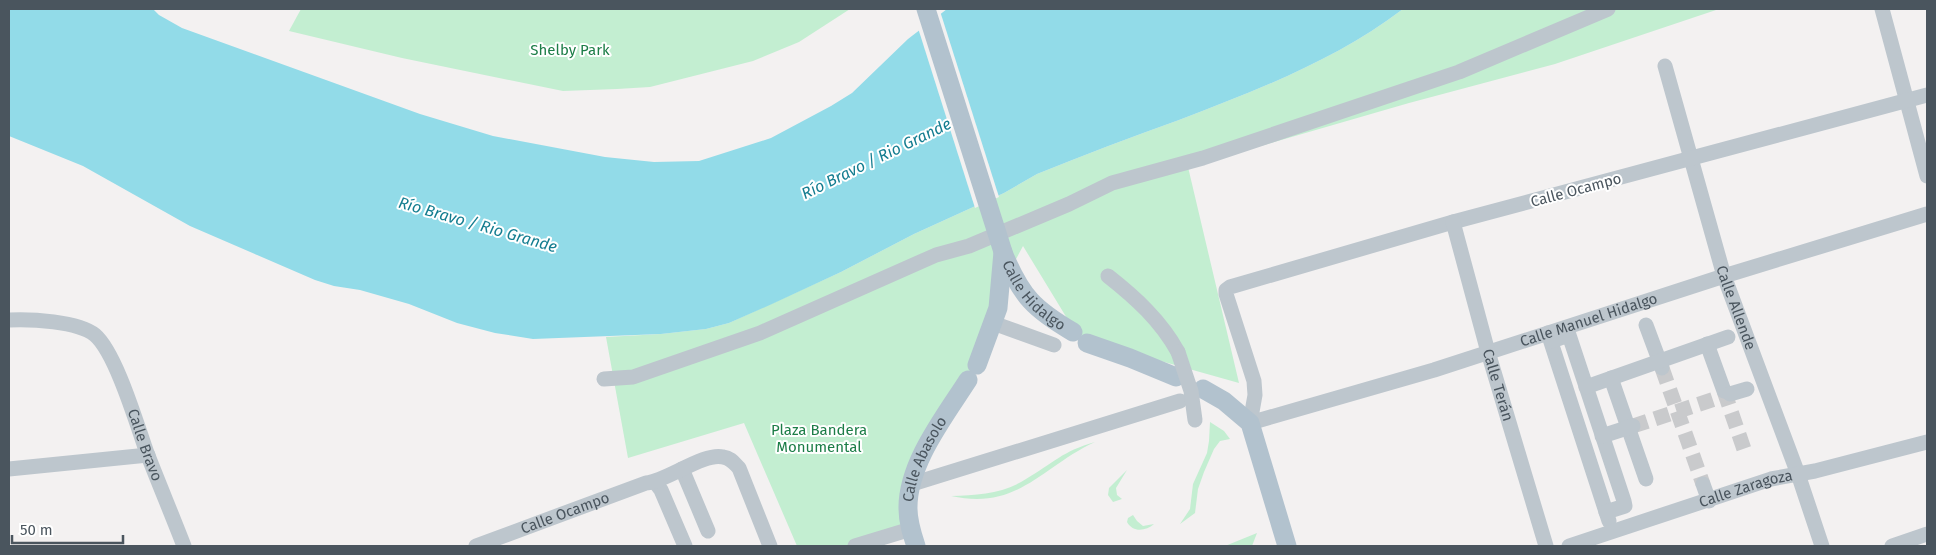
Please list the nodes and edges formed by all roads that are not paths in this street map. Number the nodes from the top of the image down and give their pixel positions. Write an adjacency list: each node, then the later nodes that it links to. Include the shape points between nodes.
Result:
1 (926, 9): 11 (main road, bridge)
2 (1608, 9): 25 (street, via 1459,72 1203,158 1112,183 969,246 936,255 760,333 633,377)
3 (1882, 9): 6 (street)
4 (1666, 66): 7 (street, Calle Allende)
5 (1927, 95): 6 (street, Calle Ocampo)
6 (1906, 101): 7 (street, Calle Ocampo); 8 (street)
7 (1690, 159): 10 (street, Calle Ocampo); 13 (street, Calle Allende)
8 (1927, 176)
9 (1927, 214): 13 (street, Calle Manuel Hidalgo)
10 (1453, 222): 21 (street, Calle Terán); 31 (street, Calle Ocampo, via 1226,290 1254,381)
11 (1003, 252): 15 (main road, Calle Abasolo, via 1000,292); 23 (main road, Calle Hidalgo, via 1020,289 1049,318 1080,338)
12 (1108, 276): 30 (street, bridge, via 1141,302 1170,336 1183,363)
13 (1724, 276): 17 (street, Calle Manuel Hidalgo); 38 (street, Calle Allende)
14 (9, 320): 35 (street, Calle Bravo, via 74,326 93,334 104,344)
15 (993, 323): 20 (street); 41 (main road, Calle Abasolo, via 973,373 928,445)
16 (1646, 325): 22 (street)
17 (1549, 337): 21 (street, Calle Manuel Hidalgo); 26 (street, via 1569,335); 44 (street)
18 (1728, 337): 19 (street)
19 (1708, 344): 22 (street); 27 (street, via 1727,393)
20 (1054, 345)
21 (1488, 352): 31 (street, Calle Manuel Hidalgo); 55 (street, Calle Terán)
22 (1660, 364): 24 (street)
23 (1176, 377)
24 (1611, 378): 26 (street); 32 (street)
25 (604, 379)
26 (1586, 387): 33 (street)
27 (1747, 388)
28 (1205, 391): 31 (main road, via 1235,409)
29 (1180, 400): 41 (street)
30 (1195, 420)
31 (1250, 423): 54 (main road)
32 (1630, 427): 33 (street); 39 (street)
33 (1602, 436): 44 (street, via 1625,506)
34 (1927, 442): 38 (street, Calle Zaragoza)
35 (148, 455): 36 (street); 49 (street, Calle Bravo)
36 (9, 469)
37 (682, 469): 40 (street, Calle Ocampo); 45 (street); 52 (street, Calle Ocampo, via 714,457 731,460 739,468)
38 (1798, 474): 43 (street, Calle Zaragoza, via 1771,479); 57 (street, Calle Allende)
39 (1646, 479)
40 (655, 482): 50 (street, Calle Ocampo); 51 (street)
41 (912, 484): 48 (main road, Calle Abasolo, via 908,510)
42 (1703, 484): 43 (street)
43 (1709, 501): 46 (street, Calle Zaragoza)
44 (1606, 512): 46 (street)
45 (708, 531)
46 (1613, 532): 56 (street, Calle Zaragoza)
47 (1927, 534): 58 (street)
48 (913, 538): 53 (street)
49 (184, 546)
50 (476, 546)
51 (685, 546)
52 (770, 546)
53 (855, 546)
54 (1287, 546)
55 (1546, 546)
56 (1569, 546)
57 (1822, 546)
58 (1892, 546)

